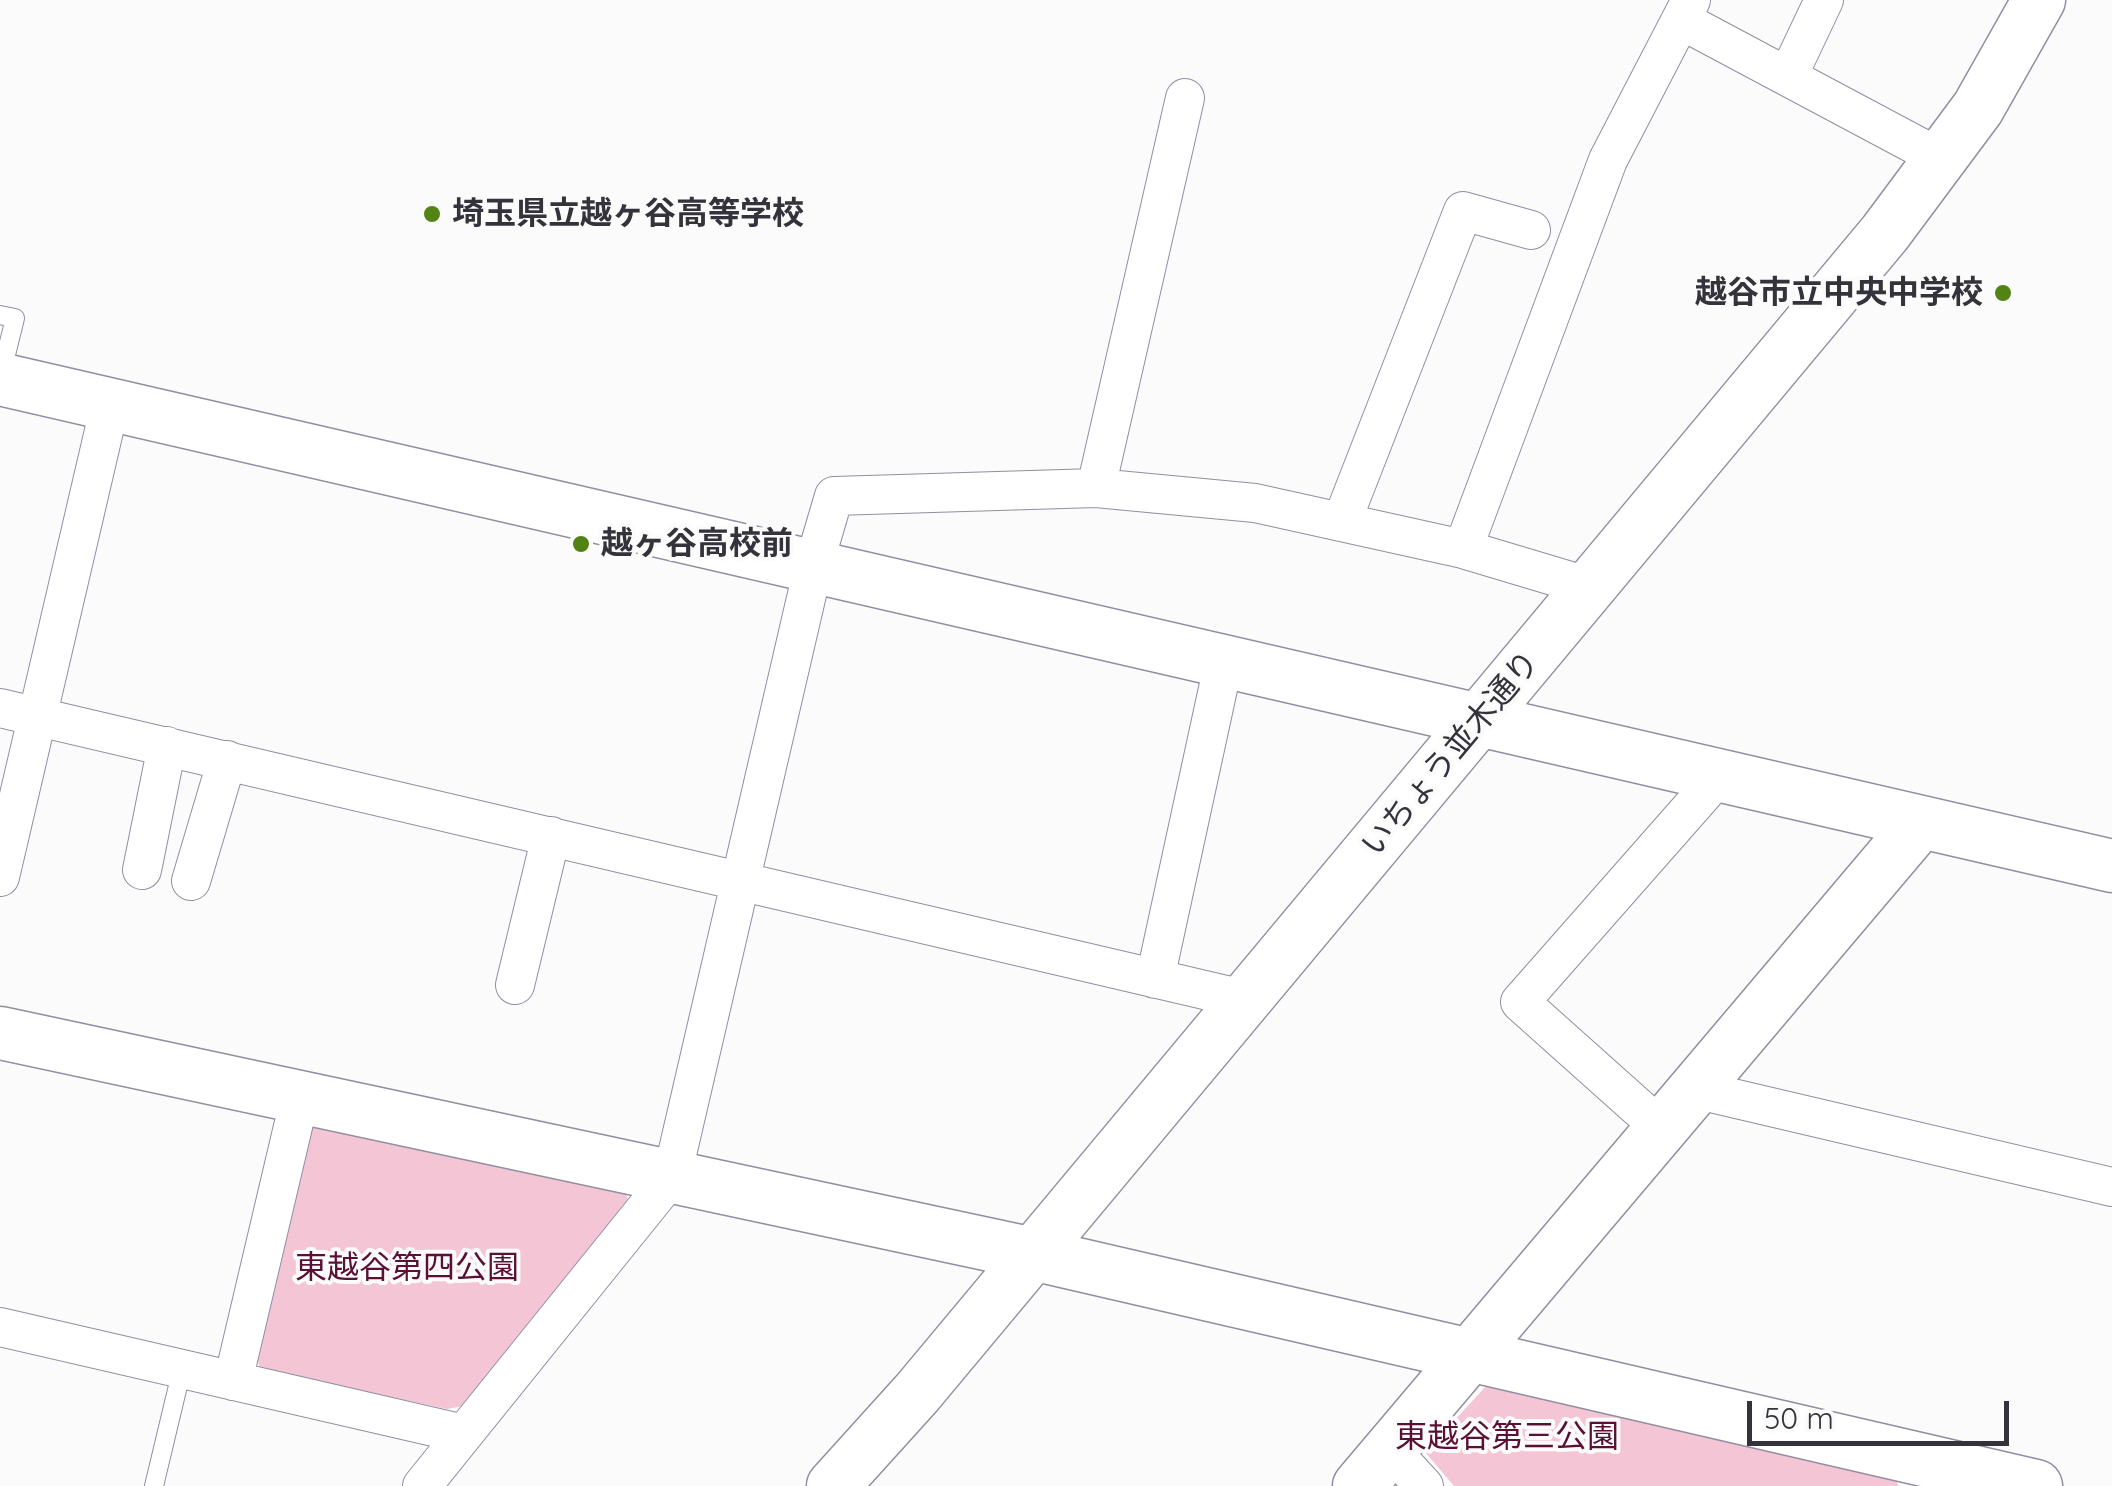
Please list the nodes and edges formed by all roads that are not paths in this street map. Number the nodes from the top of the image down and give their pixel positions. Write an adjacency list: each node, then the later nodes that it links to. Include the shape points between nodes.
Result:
1 (1824, 0): 4 (street)
2 (2039, 0): 6 (street, いちょう並木通り, via 1978,108)
3 (1686, 10): 4 (street); 13 (street, via 1608,160)
4 (1788, 76): 6 (street)
5 (1184, 98): 11 (street)
6 (1940, 158): 15 (street, いちょう並木通り)
7 (1531, 230): 12 (street, via 1463,211)
8 (0, 314): 9 (lane, via 15,318)
9 (0, 379): 10 (street)
10 (110, 405): 14 (street); 18 (street)
11 (1096, 488): 12 (street, via 1255,503); 14 (street, via 834,496)
12 (1342, 521): 13 (street)
13 (1463, 549): 15 (street)
14 (814, 564): 16 (street); 29 (street)
15 (1590, 586): 19 (street, いちょう並木通り)
16 (1224, 660): 19 (street); 30 (street)
17 (0, 708): 18 (street)
18 (40, 716): 20 (street); 26 (street)
19 (1478, 719): 22 (street); 32 (street, いちょう並木通り)
20 (167, 746): 21 (street); 27 (street)
21 (227, 760): 24 (street); 28 (street)
22 (1719, 776): 23 (street); 36 (street, via 1520,1002)
23 (1920, 823): 25 (street); 34 (street)
24 (551, 836): 29 (street); 31 (street)
25 (2112, 866)
26 (1, 870)
27 (142, 870)
28 (191, 881)
29 (740, 881): 30 (street); 37 (street)
30 (1155, 979): 32 (street)
31 (515, 985)
32 (1243, 1000): 39 (street, いちょう並木通り)
33 (0, 1032): 35 (street)
34 (1694, 1089): 36 (street); 38 (street)
35 (300, 1097): 37 (street); 43 (street)
36 (1661, 1128): 41 (street)
37 (672, 1176): 39 (street); 44 (street)
38 (2112, 1186)
39 (1033, 1254): 41 (street); 49 (street, いちょう並木通り)
40 (0, 1327): 42 (street)
41 (1469, 1356): 45 (street); 46 (street)
42 (182, 1369): 43 (street); 47 (lane)
43 (234, 1381): 44 (street)
44 (464, 1434): 48 (street)
45 (1391, 1474)
46 (1945, 1477): 50 (street)
47 (154, 1486)
48 (422, 1486)
49 (833, 1486)
50 (2036, 1486)

